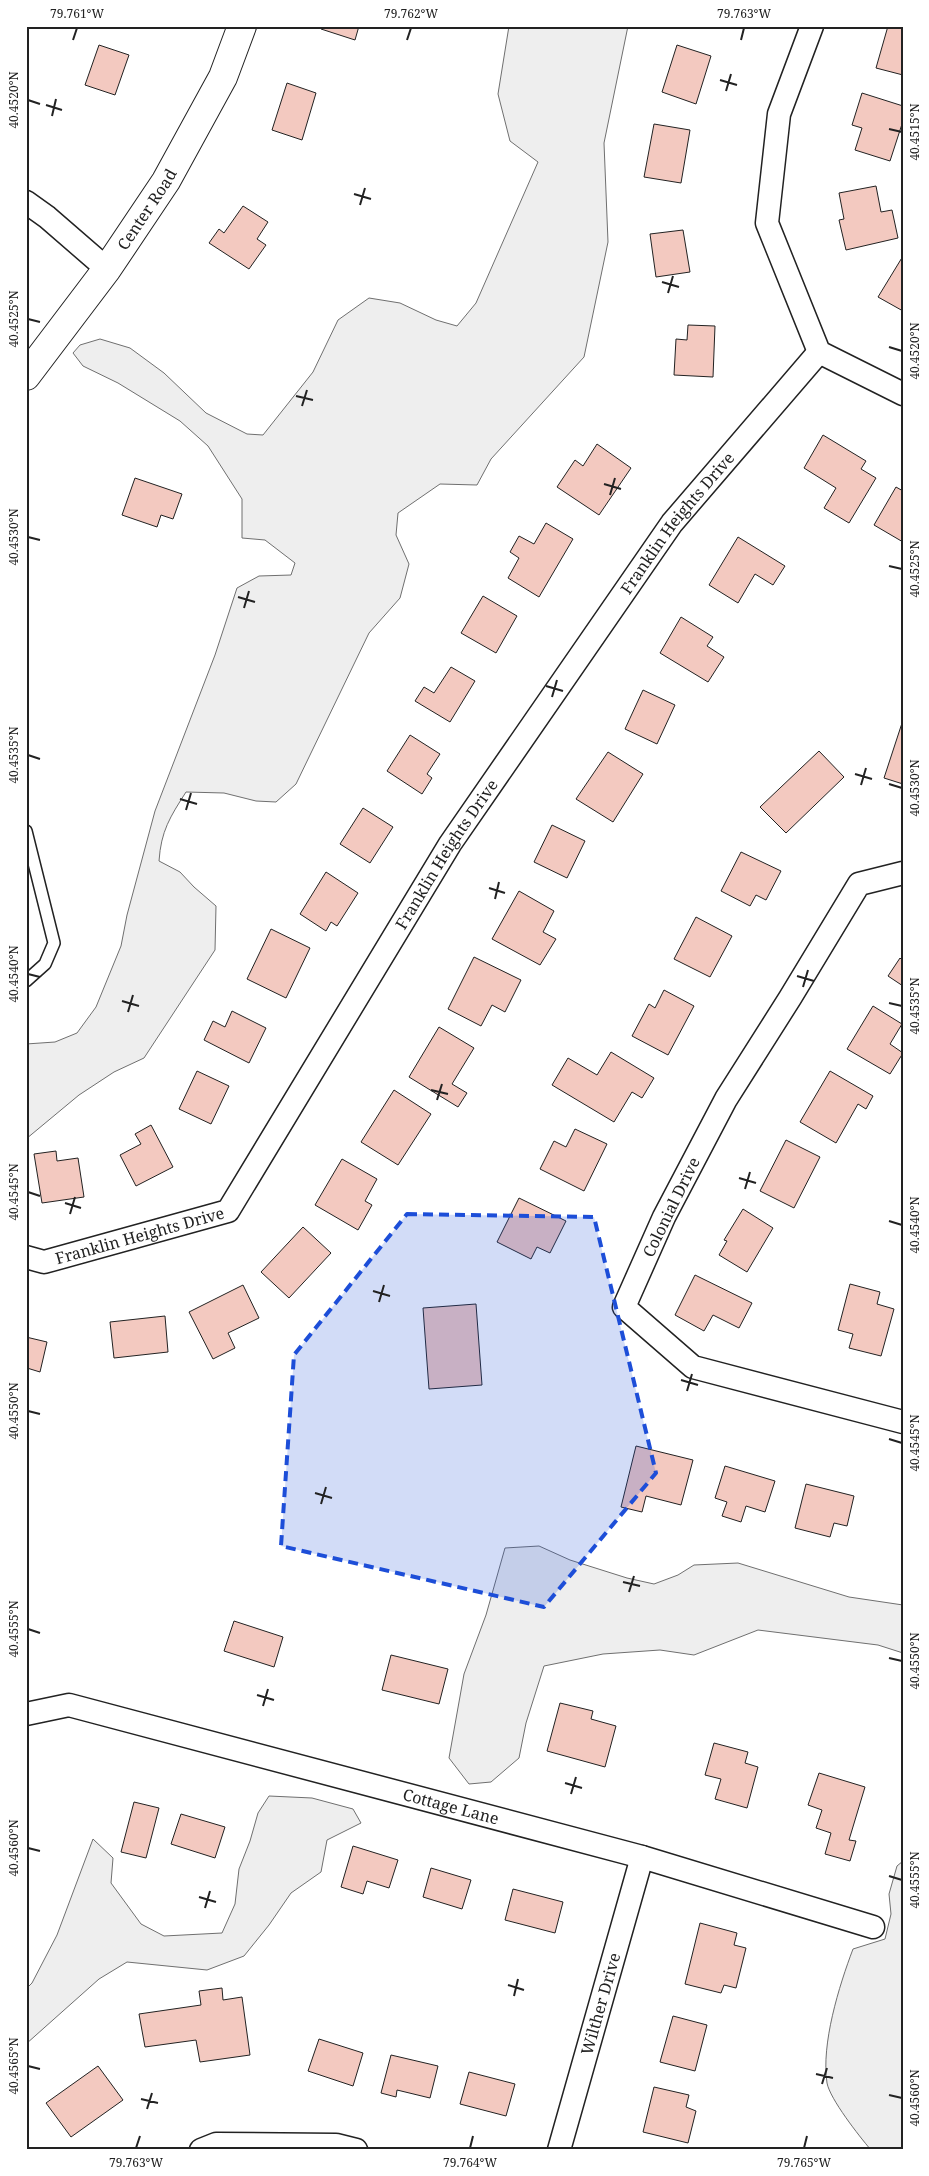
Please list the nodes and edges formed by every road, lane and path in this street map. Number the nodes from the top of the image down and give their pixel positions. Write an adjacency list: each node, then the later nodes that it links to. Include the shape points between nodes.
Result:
1 (242, 26): 4 (main road, Center Road, via 224,77 171,172)
2 (812, 26): 5 (street, via 779,114 767,223)
3 (26, 202): 4 (street)
4 (107, 269): 6 (main road, Center Road)
5 (819, 352): 7 (street); 11 (street, Franklin Heights Drive, via 672,523 461,828 228,1211 44,1262)
6 (26, 376)
7 (903, 394)
8 (26, 831): 10 (lane, via 54,944 45,964)
9 (903, 873): 12 (street, Colonial Drive, via 859,884 726,1099 664,1218 624,1307 693,1367)
10 (26, 981)
11 (26, 1257)
12 (903, 1422)
13 (26, 1714): 14 (street, Cottage Lane, via 69,1705)
14 (642, 1857): 15 (street, Cottage Lane); 18 (street, Wilther Drive)
15 (873, 1927)
16 (201, 2150): 17 (street, via 216,2144 336,2145)
17 (356, 2150)
18 (559, 2150)

